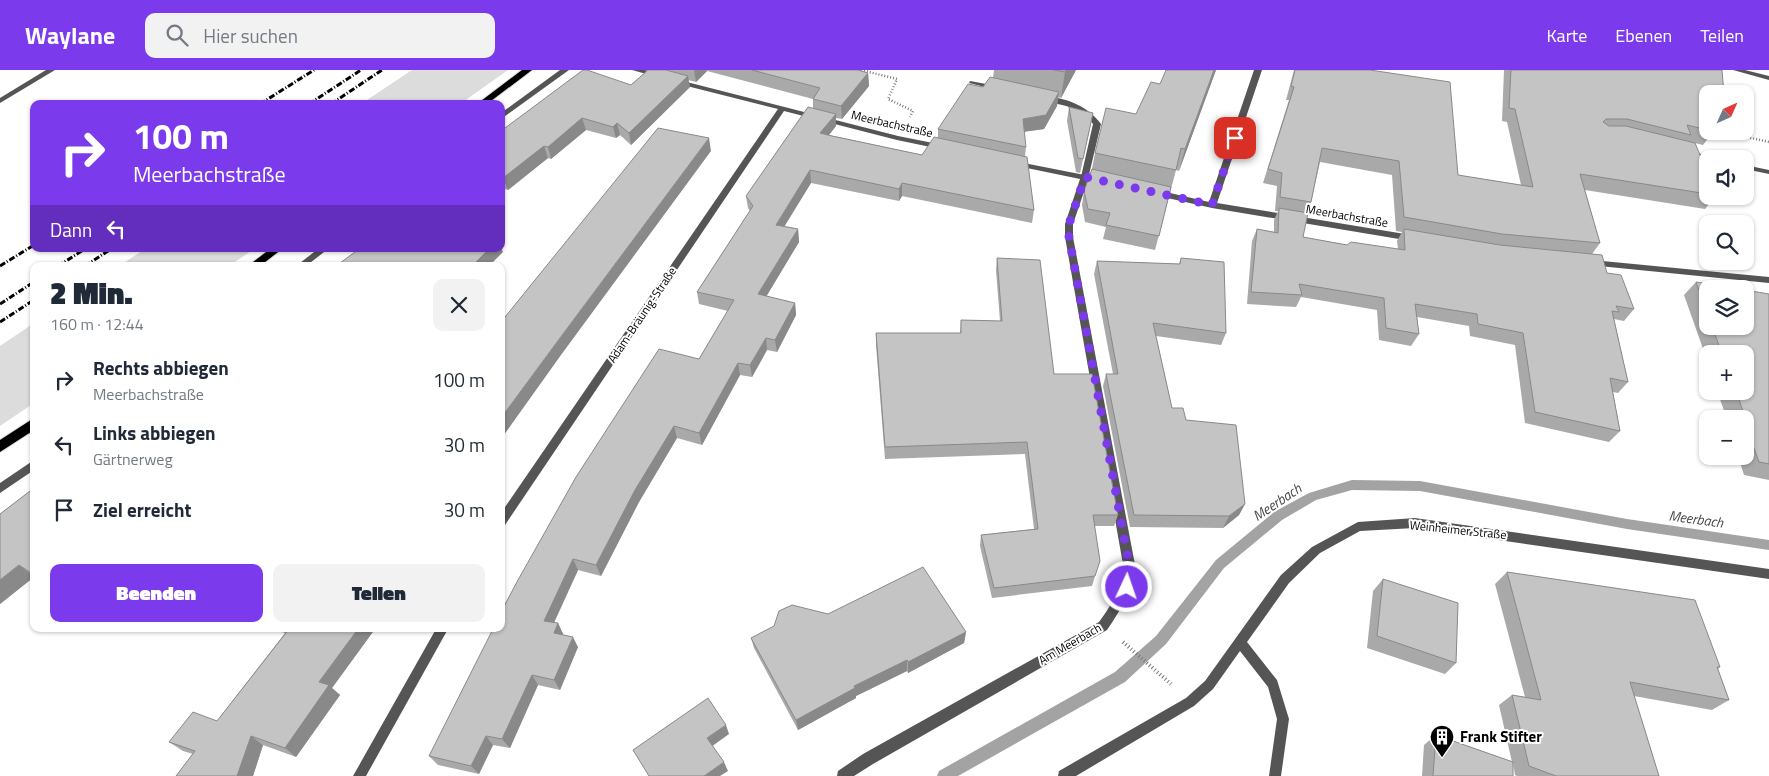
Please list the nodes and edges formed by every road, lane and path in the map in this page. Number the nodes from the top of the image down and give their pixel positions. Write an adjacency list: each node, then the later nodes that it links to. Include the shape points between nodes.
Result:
1 (51, 70): 15 (street)
2 (528, 70): 14 (main road)
3 (565, 70): 17 (street)
4 (636, 70): 8 (street)
5 (861, 70): 18 (path, via 897,79 888,99 913,111)
6 (1258, 70): 30 (street)
7 (1737, 70): 9 (street)
8 (664, 77)
9 (1769, 78)
10 (673, 80): 16 (street, Meerbachstraße)
11 (973, 83): 12 (street)
12 (1010, 91)
13 (1037, 97): 27 (street, Am Meerbach, via 1073,105 1091,114 1096,124)
14 (487, 100)
15 (0, 101)
16 (782, 109): 18 (street, Meerbachstraße); 42 (street, Adam-Bräunig-Straße)
17 (505, 114)
18 (897, 138): 21 (street, Meerbachstraße)
19 (1754, 139): 20 (path)
20 (1769, 142)
21 (954, 150)
22 (1684, 152): 23 (street)
23 (1699, 156)
24 (1010, 162): 27 (street)
25 (1754, 169): 26 (street)
26 (1769, 172)
27 (1085, 177): 28 (street); 49 (street, Am Meerbach, via 1069,224 1069,237 1130,570 1127,587 1103,626 868,759)
28 (1112, 183)
29 (1149, 191): 30 (street, Meerbachstraße)
30 (1212, 205): 31 (street, Meerbachstraße)
31 (1416, 239)
32 (273, 252): 34 (main road)
33 (320, 252): 35 (street)
34 (259, 262)
35 (306, 262)
36 (1581, 262): 37 (street)
37 (1769, 280)
38 (30, 426): 39 (main road)
39 (0, 447)
40 (30, 467): 41 (street)
41 (0, 489)
42 (505, 516)
43 (1769, 574): 45 (street, Weinheimer Straße, via 1414,523 1358,527 1316,550 1285,579)
44 (440, 632): 48 (street)
45 (1241, 643): 50 (street, Weinheimer Straße, via 1209,685 1190,702); 51 (street, via 1273,684 1283,719)
46 (1129, 646): 47 (path)
47 (1167, 680)
48 (360, 776)
49 (844, 776)
50 (1064, 776)
51 (1275, 776)

